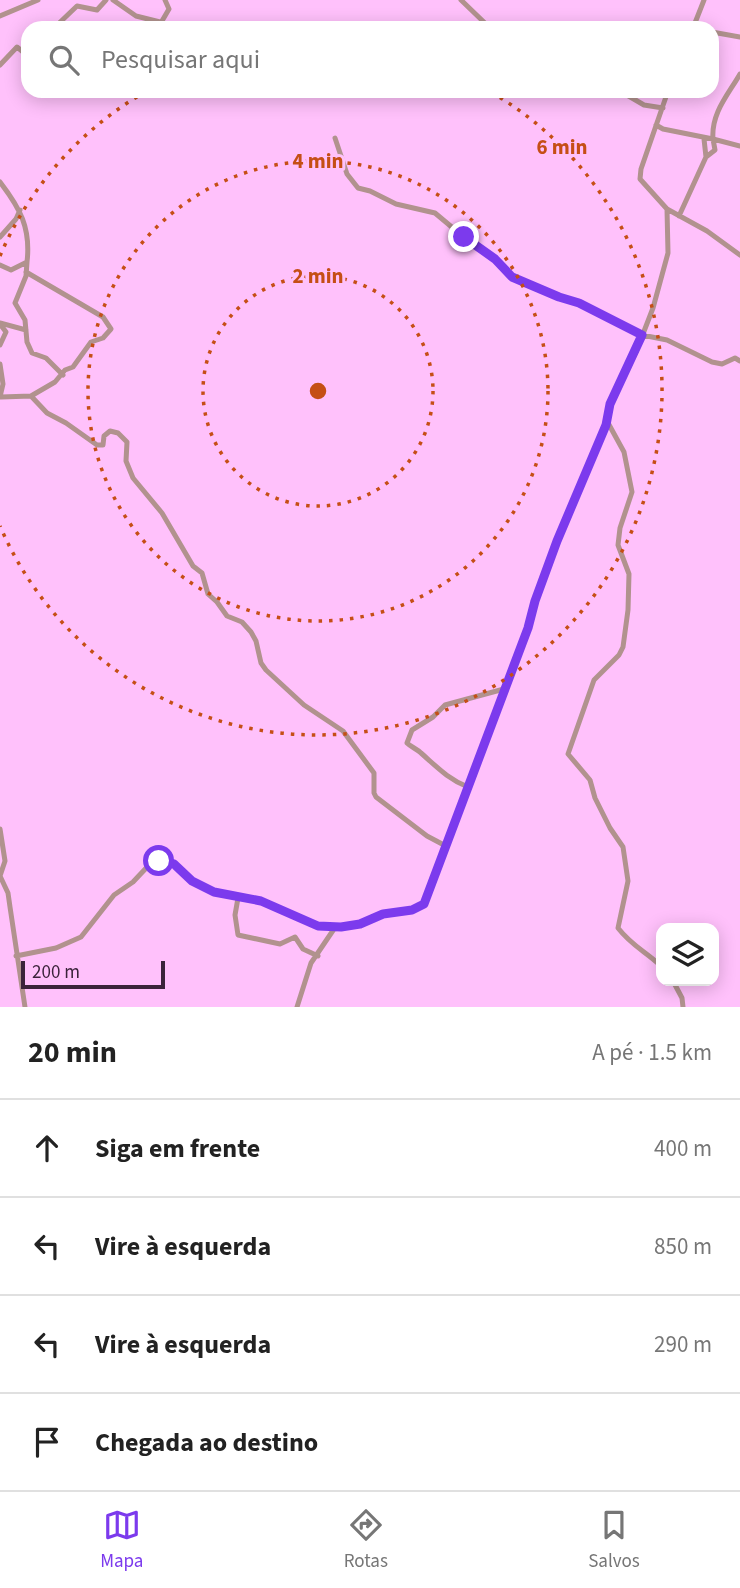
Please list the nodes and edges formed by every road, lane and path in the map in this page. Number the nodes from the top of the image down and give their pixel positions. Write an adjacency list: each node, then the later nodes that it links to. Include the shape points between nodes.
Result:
1 (38, 0): 7 (street)
2 (106, 0): 8 (street, via 97,10 77,6)
3 (113, 0): 9 (street, via 136,16)
4 (165, 0): 9 (street, via 169,9)
5 (461, 0): 10 (street)
6 (704, 0): 11 (street)
7 (0, 16)
8 (61, 21)
9 (163, 21)
10 (483, 21)
11 (696, 21)
12 (719, 33): 13 (street)
13 (740, 37)
14 (21, 50): 15 (street, via 17,47)
15 (0, 65)
16 (740, 74): 23 (street, via 715,117)
17 (632, 98): 19 (street)
18 (666, 98): 19 (street)
19 (663, 108): 20 (street)
20 (656, 125): 22 (street); 27 (street, via 640,179)
21 (335, 138): 37 (street, via 347,174 358,188 435,213 512,277 579,303)
22 (704, 139): 23 (street); 25 (street)
23 (713, 139): 24 (street); 25 (street, via 715,150)
24 (740, 146)
25 (706, 157): 29 (street)
26 (0, 182): 28 (street)
27 (667, 209): 29 (street); 37 (street, via 666,267)
28 (20, 211): 30 (street); 32 (street, via 28,232)
29 (679, 216): 31 (street)
30 (0, 237)
31 (740, 255)
32 (27, 262): 33 (street, via 11,270); 34 (street)
33 (0, 265)
34 (26, 272): 36 (street, via 15,303); 41 (street, via 103,317 111,329 91,342)
35 (0, 323): 36 (street); 38 (street, via 6,332)
36 (26, 330): 41 (street, via 32,353 46,358)
37 (642, 335): 39 (street, via 667,340 712,362); 44 (street, via 610,404)
38 (0, 344)
39 (740, 361)
40 (0, 363): 43 (street)
41 (63, 375): 42 (street)
42 (31, 396): 43 (street); 48 (street, via 97,445 103,445 110,431 123,436 133,478 162,513 192,566 202,573 208,594 227,616 251,632 266,670 304,705 343,731 374,773 376,797)
43 (0, 397)
44 (607, 421): 45 (street); 53 (street, via 624,452 632,492 618,545 629,574 628,610 623,647 594,680 568,754 590,780 623,847 628,881 618,928 630,944)
45 (504, 689): 46 (street); 46 (street, via 452,701 409,735 409,746 444,776)
46 (468, 786): 48 (street)
47 (0, 829): 51 (street, via 5,860 0,876 8,893)
48 (444, 845): 50 (street, via 442,862 424,904)
49 (238, 898): 50 (street, via 261,901 318,926); 51 (street, via 214,892 192,881 174,864 159,861 114,895 81,937 56,948); 52 (street, via 238,935 280,944 295,937 303,949)
50 (341, 927): 52 (street, via 334,929)
51 (16, 956): 55 (street)
52 (317, 956): 56 (street)
53 (656, 962)
54 (676, 986): 57 (street)
55 (25, 1007)
56 (297, 1007)
57 (683, 1007)

